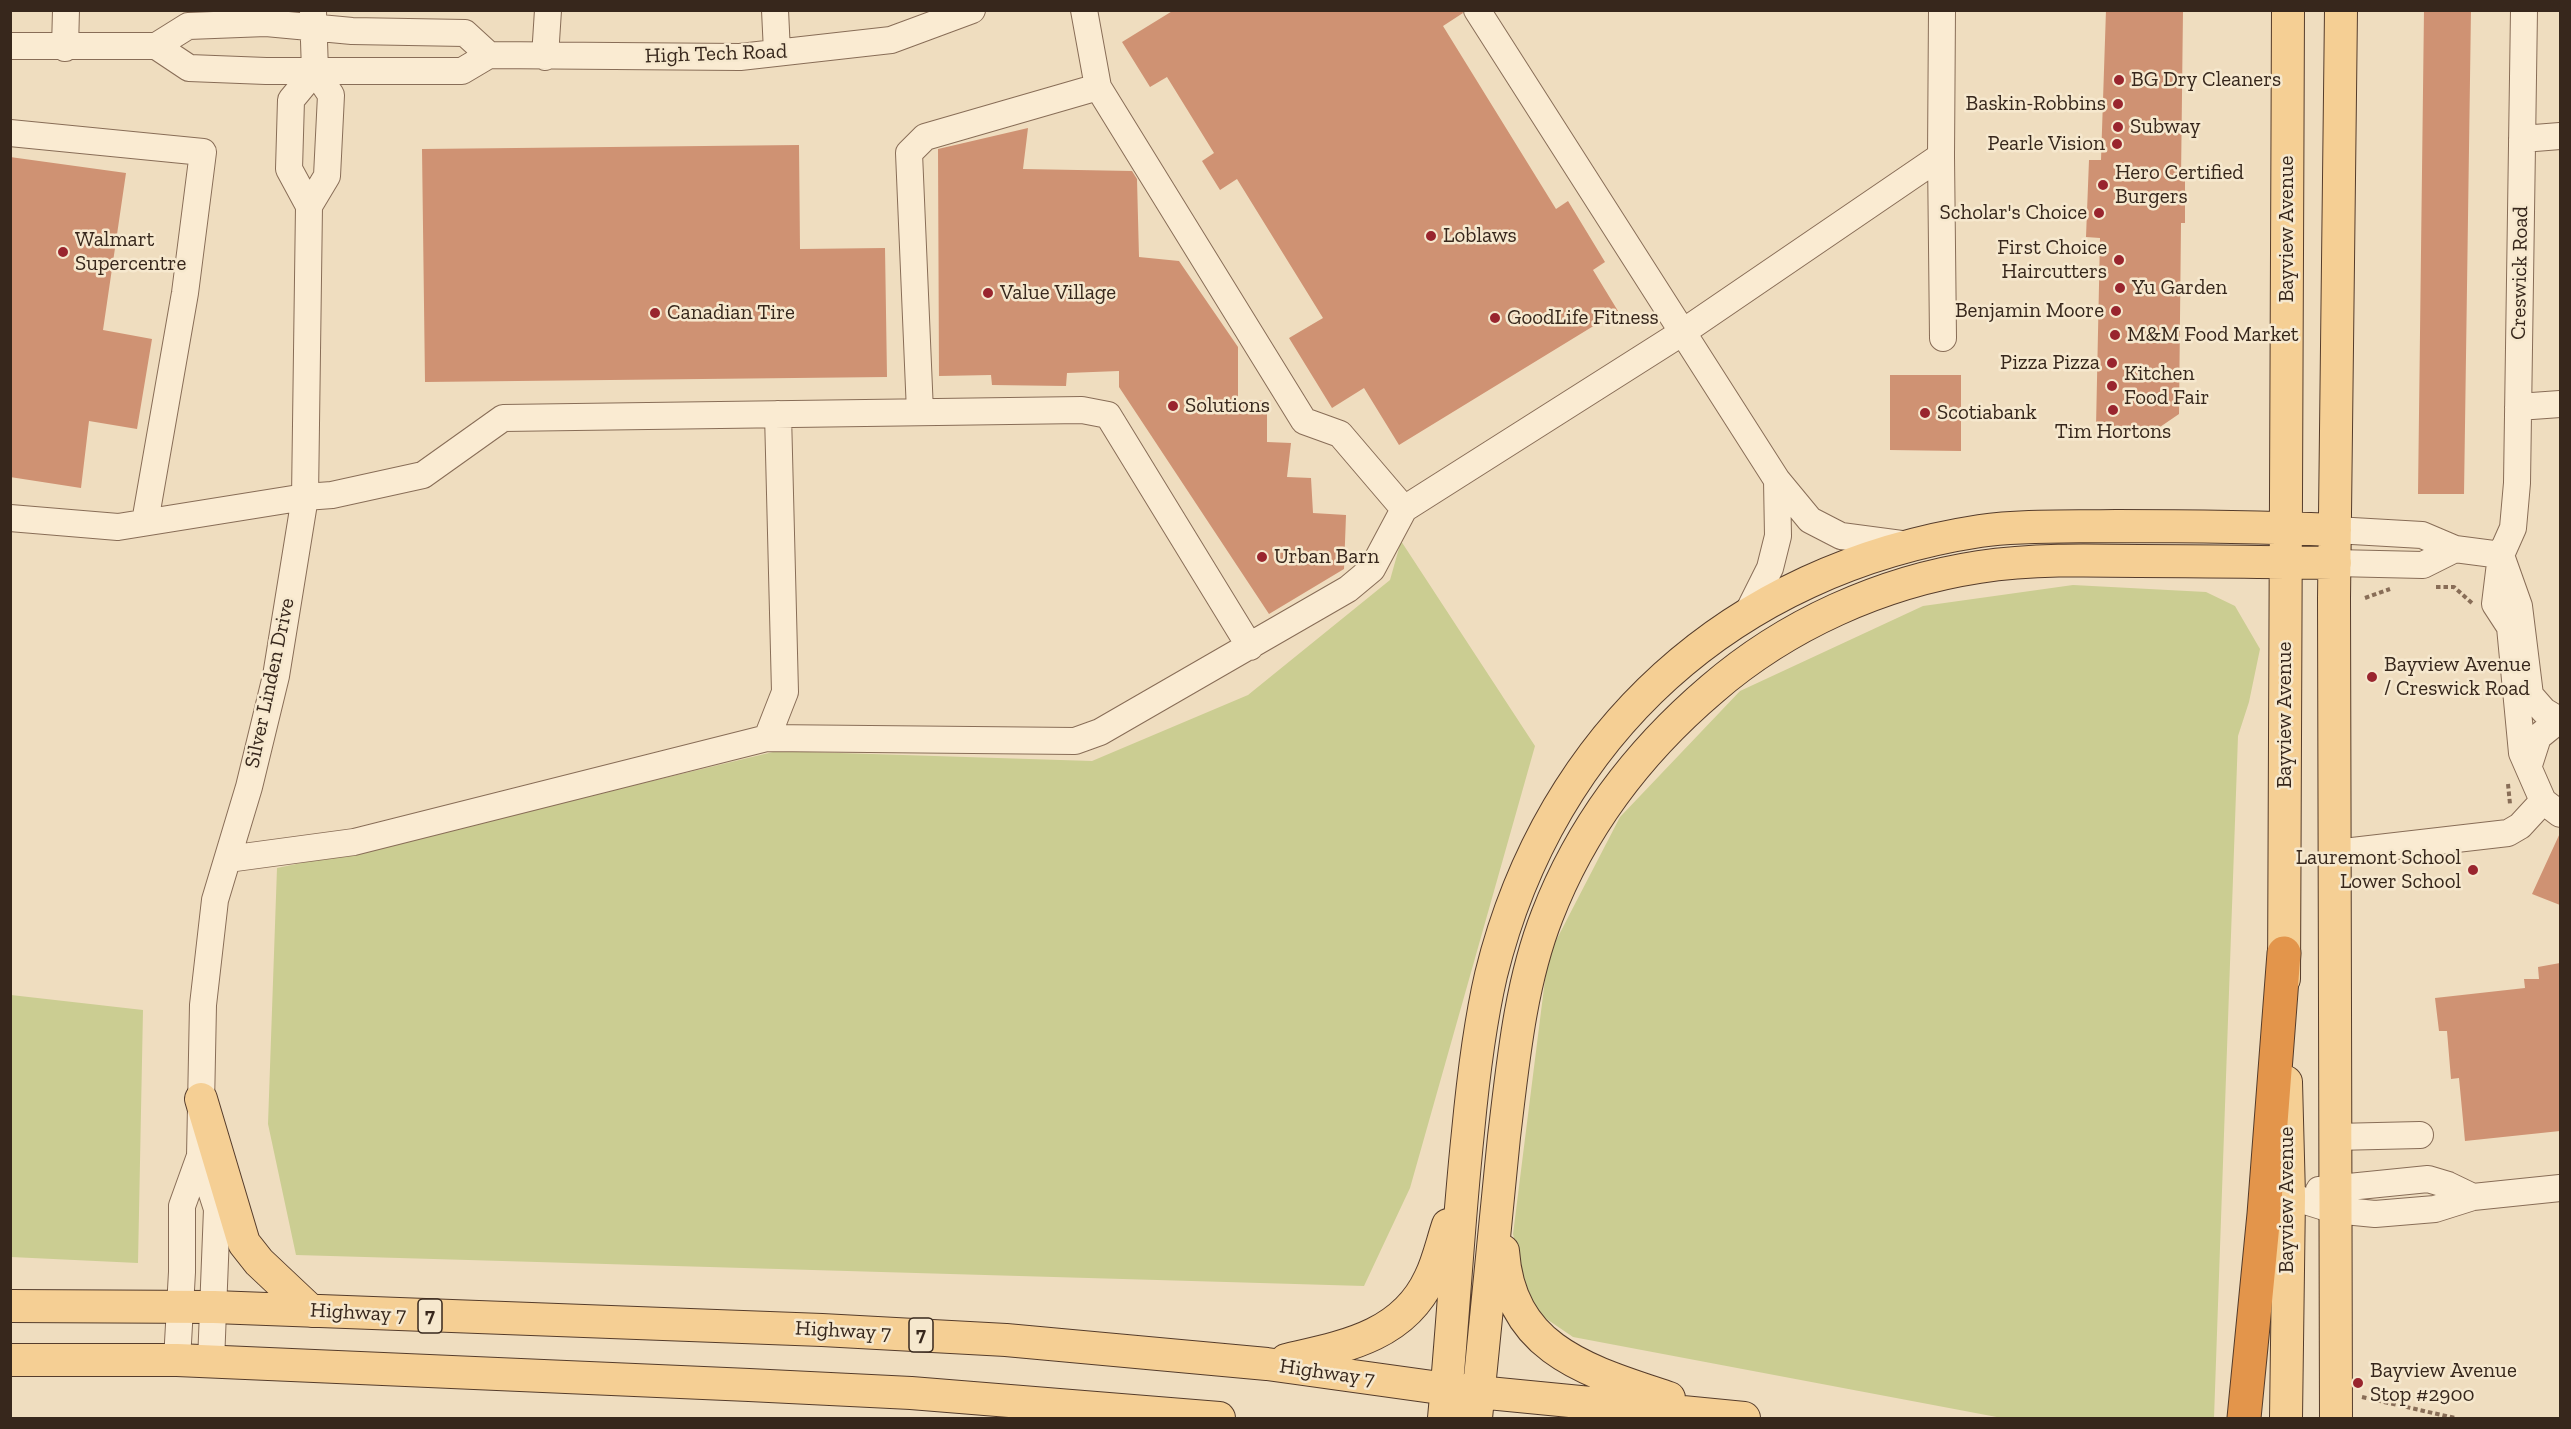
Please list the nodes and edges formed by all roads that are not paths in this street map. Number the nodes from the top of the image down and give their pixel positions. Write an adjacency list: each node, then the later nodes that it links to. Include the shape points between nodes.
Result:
1 (66, 10): 14 (street)
2 (548, 10): 17 (street)
3 (776, 10): 15 (street)
4 (972, 10): 15 (street, High Tech Road, via 891,40)
5 (1084, 10): 19 (street)
6 (1477, 10): 25 (street)
7 (1942, 10): 23 (street)
8 (2288, 10): 36 (main road, Bayview Avenue)
9 (2341, 10): 37 (main road)
10 (2524, 10): 22 (street, Creswick Road)
11 (313, 18): 13 (street, via 188,26); 16 (street, via 352,31 465,33); 18 (street)
12 (10, 46): 14 (street)
13 (156, 46): 14 (street); 18 (street, High Tech Road, via 189,68)
14 (65, 48)
15 (777, 52): 17 (street, High Tech Road, via 740,57)
16 (489, 56): 17 (street, High Tech Road); 18 (street, High Tech Road, via 462,70)
17 (545, 57)
18 (315, 71): 24 (street, via 331,95 327,176); 24 (street, Silver Linden Drive, via 291,100 289,169)
19 (1098, 87): 29 (street, via 926,137 909,153); 33 (street, via 1304,421 1340,434)
20 (10, 133): 35 (street, via 203,152 185,293)
21 (2560, 136): 22 (street)
22 (2522, 139): 28 (street, Creswick Road)
23 (1941, 156): 25 (street); 26 (street)
24 (309, 206): 32 (street, Silver Linden Drive)
25 (1683, 332): 31 (street); 33 (street)
26 (1943, 338)
27 (2560, 405): 28 (street)
28 (2518, 407): 40 (street, Creswick Road, via 2517,497 2513,528)
29 (920, 412): 30 (street); 44 (street, via 1082,410 1108,415)
30 (778, 414): 32 (street, via 503,418 423,475); 46 (street, via 785,692)
31 (1777, 480): 38 (street, via 1810,520 1841,536); 43 (street, via 1778,536 1770,568)
32 (305, 497): 35 (street); 50 (street, Silver Linden Drive, via 276,676)
33 (1404, 509): 44 (street, via 1372,569 1348,589)
34 (10, 518): 35 (street, via 118,527)
35 (145, 522)
36 (2285, 528): 37 (main road); 38 (main road, via 2068,526 1982,531); 41 (main road, Bayview Avenue)
37 (2335, 530): 39 (street, via 2422,535); 42 (main road)
38 (1912, 546): 43 (main road, via 1857,561)
39 (2455, 549): 40 (street); 42 (street, via 2423,565)
40 (2501, 555): 45 (street, via 2519,606 2530,695); 47 (street, Creswick Road, via 2495,604 2510,627 2522,753)
41 (2285, 562): 42 (main road); 51 (main road, Bayview Avenue); 58 (main road, via 2074,560 1979,567 1888,588 1806,624 1737,668 1677,719 1618,785 1579,848 1547,917 1523,1005)
42 (2335, 563): 49 (main road)
43 (1748, 612): 56 (main road, via 1645,694 1602,742 1560,802 1534,853 1510,911 1492,975 1477,1048)
44 (1250, 647): 46 (street, via 1100,732 1075,741)
45 (2559, 720): 47 (street, via 2538,737)
46 (767, 738): 50 (street, via 354,842)
47 (2529, 765): 48 (street, Creswick Road)
48 (2552, 807): 49 (street, via 2508,832)
49 (2335, 852): 54 (main road)
50 (228, 859): 52 (street, Silver Linden Drive, via 216,900 203,1005)
51 (2284, 953): 59 (main road, Bayview Avenue); 74 (highway)
52 (201, 1099): 55 (street, Silver Linden Drive); 64 (main road, via 244,1243)
53 (2420, 1135): 54 (street)
54 (2335, 1137): 60 (main road)
55 (200, 1156): 62 (street, Silver Linden Drive, via 182,1206); 63 (street, Silver Linden Drive, via 217,1209)
56 (1462, 1184): 68 (main road, via 1430,1278 1398,1321 1353,1344); 69 (main road)
57 (2560, 1188): 60 (street, via 2473,1197 2435,1209 2375,1214)
58 (1498, 1190): 70 (main road); 72 (main road, via 1508,1288 1517,1307 1552,1349 1590,1372)
59 (2289, 1196): 60 (street); 75 (main road, Bayview Avenue)
60 (2335, 1199): 71 (main road)
61 (10, 1305): 62 (main road, Highway 7 / 7)
62 (180, 1307): 63 (main road, Highway 7 / 7); 66 (street, Silver Linden Drive)
63 (213, 1307): 64 (main road, Highway 7 / 7); 67 (street, Silver Linden Drive)
64 (311, 1311): 68 (main road, Highway 7 / 7, via 994,1339)
65 (10, 1360): 66 (main road)
66 (177, 1360): 67 (main road)
67 (211, 1362): 73 (main road, via 911,1393)
68 (1268, 1364): 69 (main road, Highway 7 / 7)
69 (1446, 1404): 70 (main road, Highway 7 / 7)
70 (1478, 1406): 72 (main road, Highway 7 / 7)
71 (2343, 1410)
72 (1734, 1417)
73 (1219, 1419)
74 (2244, 1419)
75 (2286, 1419)

